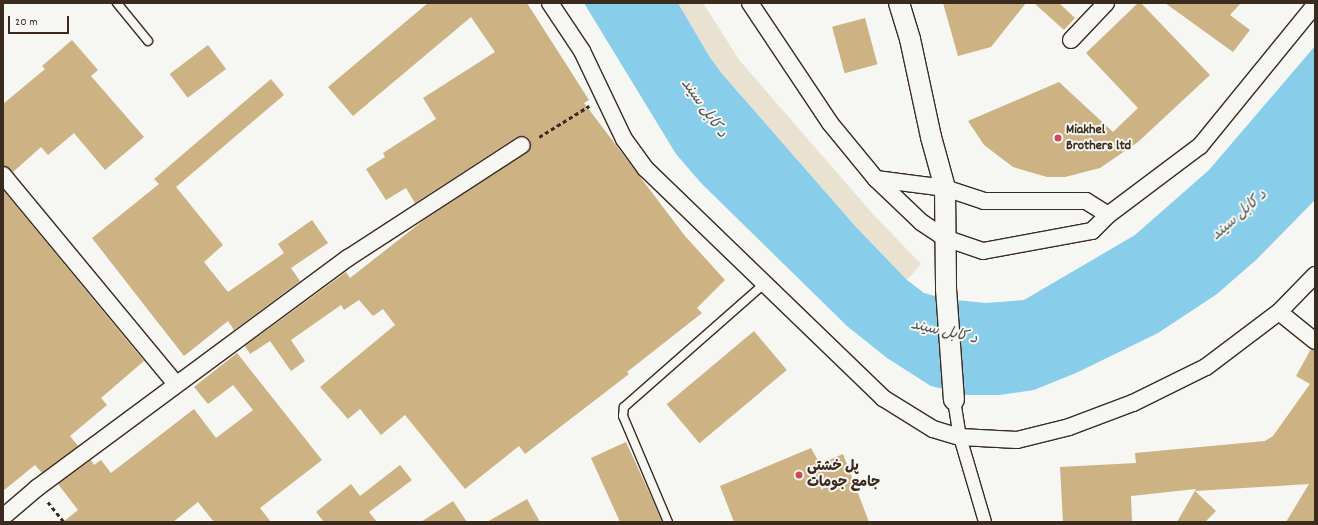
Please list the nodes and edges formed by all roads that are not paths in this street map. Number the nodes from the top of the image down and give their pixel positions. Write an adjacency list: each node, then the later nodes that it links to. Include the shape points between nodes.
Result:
1 (117, 3): 8 (lane)
2 (550, 3): 16 (street, via 582,52 624,139 646,169)
3 (750, 3): 11 (street, via 830,123)
4 (899, 3): 12 (street, via 910,38 931,137)
5 (1106, 3): 7 (street)
6 (1315, 5): 13 (street, via 1200,146)
7 (1071, 40)
8 (148, 41)
9 (522, 146): 19 (street, via 348,258)
10 (3, 175): 19 (street)
11 (876, 179): 12 (street); 14 (street, via 921,222)
12 (945, 188): 13 (street, via 984,201 1086,201); 14 (street)
13 (1108, 215): 14 (street, via 1092,231 983,251)
14 (945, 238): 20 (street)
15 (1315, 275): 17 (street)
16 (765, 283): 21 (street, via 883,398 927,425); 23 (lane, via 624,407 623,416)
17 (1279, 312): 18 (street); 21 (street, via 1206,367 1133,403 1069,428 1017,440)
18 (1315, 341)
19 (176, 384): 22 (street)
20 (954, 400): 21 (street)
21 (960, 437): 24 (street)
22 (3, 516)
23 (668, 522)
24 (985, 522)

